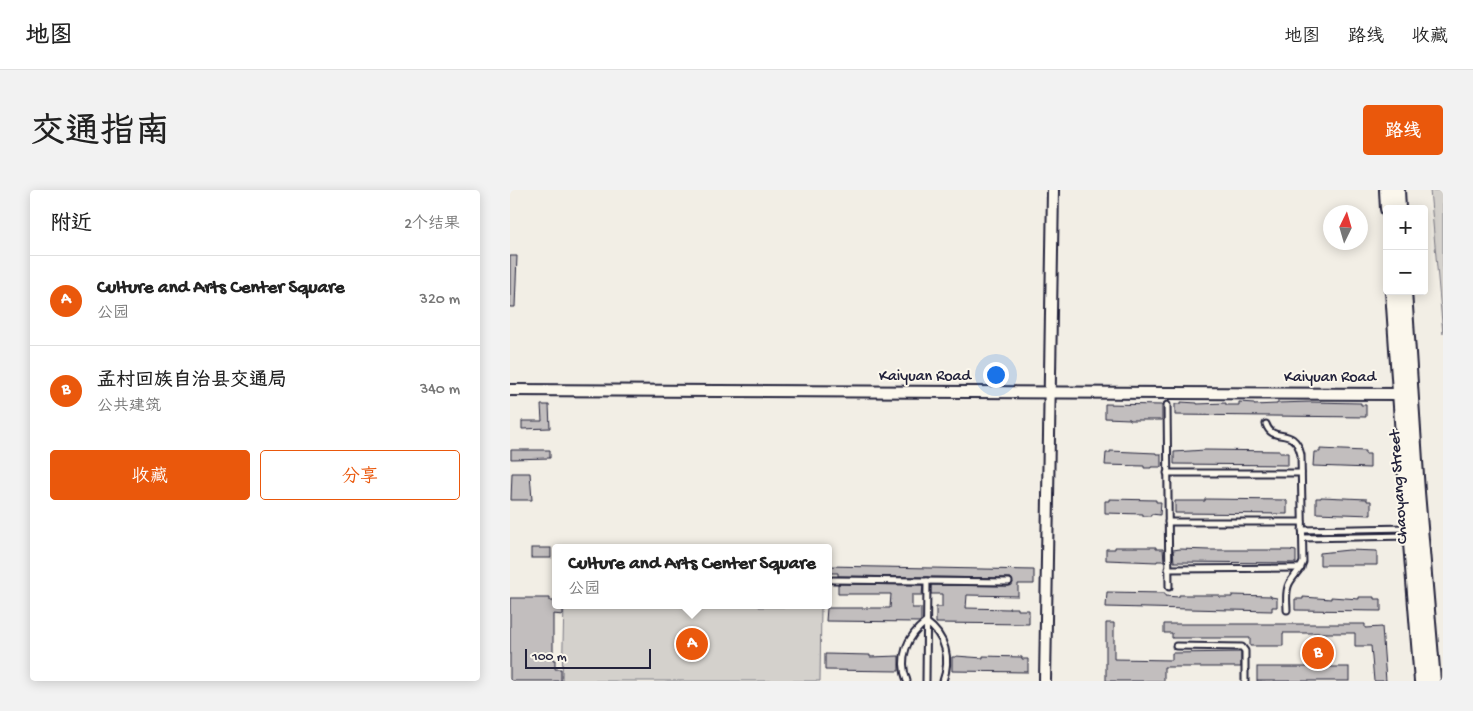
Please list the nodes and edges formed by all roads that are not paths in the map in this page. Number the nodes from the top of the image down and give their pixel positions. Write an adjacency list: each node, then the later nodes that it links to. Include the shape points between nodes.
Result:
1 (1053, 190): 9 (street)
2 (1387, 190): 4 (street)
3 (1397, 190): 5 (street)
4 (1388, 205)
5 (1398, 205)
6 (1394, 295): 10 (street, Chaoyang Street)
7 (1404, 295): 35 (street, Chaoyang Street)
8 (510, 390): 9 (street, Kaiyuan Road)
9 (1049, 392): 10 (street, Kaiyuan Road); 32 (street)
10 (1400, 394): 18 (street, Chaoyang Street)
11 (1166, 405): 13 (lane)
12 (1266, 424): 14 (lane, via 1272,434 1288,436 1299,445)
13 (1167, 473): 14 (lane); 15 (lane)
14 (1301, 473): 16 (lane)
15 (1168, 522): 16 (lane); 21 (lane)
16 (1302, 522): 17 (lane)
17 (1302, 530): 18 (lane); 19 (lane)
18 (1410, 532): 19 (lane); 34 (street, Chaoyang Street)
19 (1302, 538): 20 (lane)
20 (1301, 568): 21 (lane); 26 (lane, via 1289,584)
21 (1168, 569): 25 (lane)
22 (834, 580): 23 (lane)
23 (927, 581): 24 (lane); 27 (lane)
24 (1009, 582)
25 (1169, 587)
26 (1286, 610)
27 (926, 622): 29 (lane, via 913,633 905,649 903,666); 30 (lane); 31 (lane, via 939,634 944,645 947,668)
28 (1176, 646): 33 (lane, via 1242,646 1245,651)
29 (907, 681)
30 (926, 681)
31 (943, 681)
32 (1045, 681)
33 (1245, 681)
34 (1422, 681)
35 (1433, 681)

